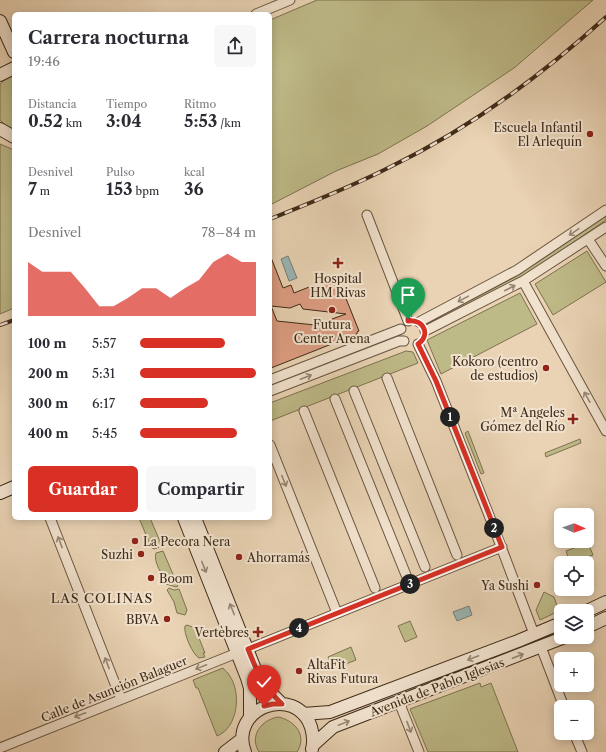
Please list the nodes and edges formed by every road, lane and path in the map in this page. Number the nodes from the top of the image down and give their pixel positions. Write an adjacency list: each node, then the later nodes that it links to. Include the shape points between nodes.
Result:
1 (283, 1): 2 (street)
2 (260, 12)
3 (0, 21): 4 (street)
4 (12, 48)
5 (12, 69): 6 (street)
6 (0, 75)
7 (0, 129): 8 (street)
8 (12, 136)
9 (606, 210): 16 (street, one-way to 16, via 517,270)
10 (367, 215): 15 (street)
11 (606, 227): 12 (street)
12 (588, 239): 13 (street); 14 (street)
13 (606, 266)
14 (523, 281): 18 (street, one-way to 14); 27 (street, one-way to 14)
15 (408, 321): 16 (street); 17 (street)
16 (420, 322): 18 (street)
17 (401, 329): 19 (street, via 400,335); 22 (street)
18 (425, 331): 20 (street, via 422,341)
19 (404, 341): 20 (street, via 413,345); 23 (street, one-way to 19)
20 (418, 344): 36 (street, via 436,381)
21 (387, 378): 37 (street)
22 (272, 379)
23 (272, 390)
24 (354, 391): 38 (street)
25 (335, 399): 39 (street)
26 (304, 410): 40 (street)
27 (606, 431)
28 (272, 450): 43 (street, one-way to 43)
29 (12, 488): 30 (street)
30 (0, 493)
31 (12, 497): 32 (street)
32 (0, 502)
33 (51, 520): 51 (street, one-way to 33)
34 (185, 520): 50 (street, one-way to 50)
35 (196, 520): 50 (street, one-way to 35)
36 (502, 547): 43 (street, Calle de Asunción Balaguer); 47 (street)
37 (458, 555)
38 (425, 567)
39 (406, 575)
40 (375, 588)
41 (606, 602): 42 (street)
42 (594, 608)
43 (337, 613): 50 (street, Calle de Asunción Balaguer)
44 (606, 618): 45 (street)
45 (594, 624)
46 (554, 625): 47 (street, Avenida de Pablo Iglesias)
47 (534, 634): 55 (street, Avenida de Pablo Iglesias, one-way to 55, via 330,712)
48 (554, 642): 49 (street, Avenida de Pablo Iglesias)
49 (541, 647): 52 (street); 53 (street, Avenida de Pablo Iglesias, one-way to 49)
50 (242, 651): 51 (street, Calle de Asunción Balaguer, one-way to 51); 54 (street, via 270,692); 56 (street, via 250,688)
51 (121, 699): 59 (street, Calle de Asunción Balaguer, one-way to 59)
52 (561, 700)
53 (399, 702): 60 (street, Avenida de Pablo Iglesias, one-way to 53, via 333,727); 63 (street, one-way to 63)
54 (282, 704): 55 (street); 56 (street, via 264,706)
55 (303, 714): 60 (street, via 310,723 313,734)
56 (250, 718): 57 (street)
57 (242, 739): 61 (street); 62 (street)
58 (577, 740): 64 (street)
59 (0, 748)
60 (312, 748)
61 (226, 752)
62 (245, 752)
63 (419, 752)
64 (582, 752)

